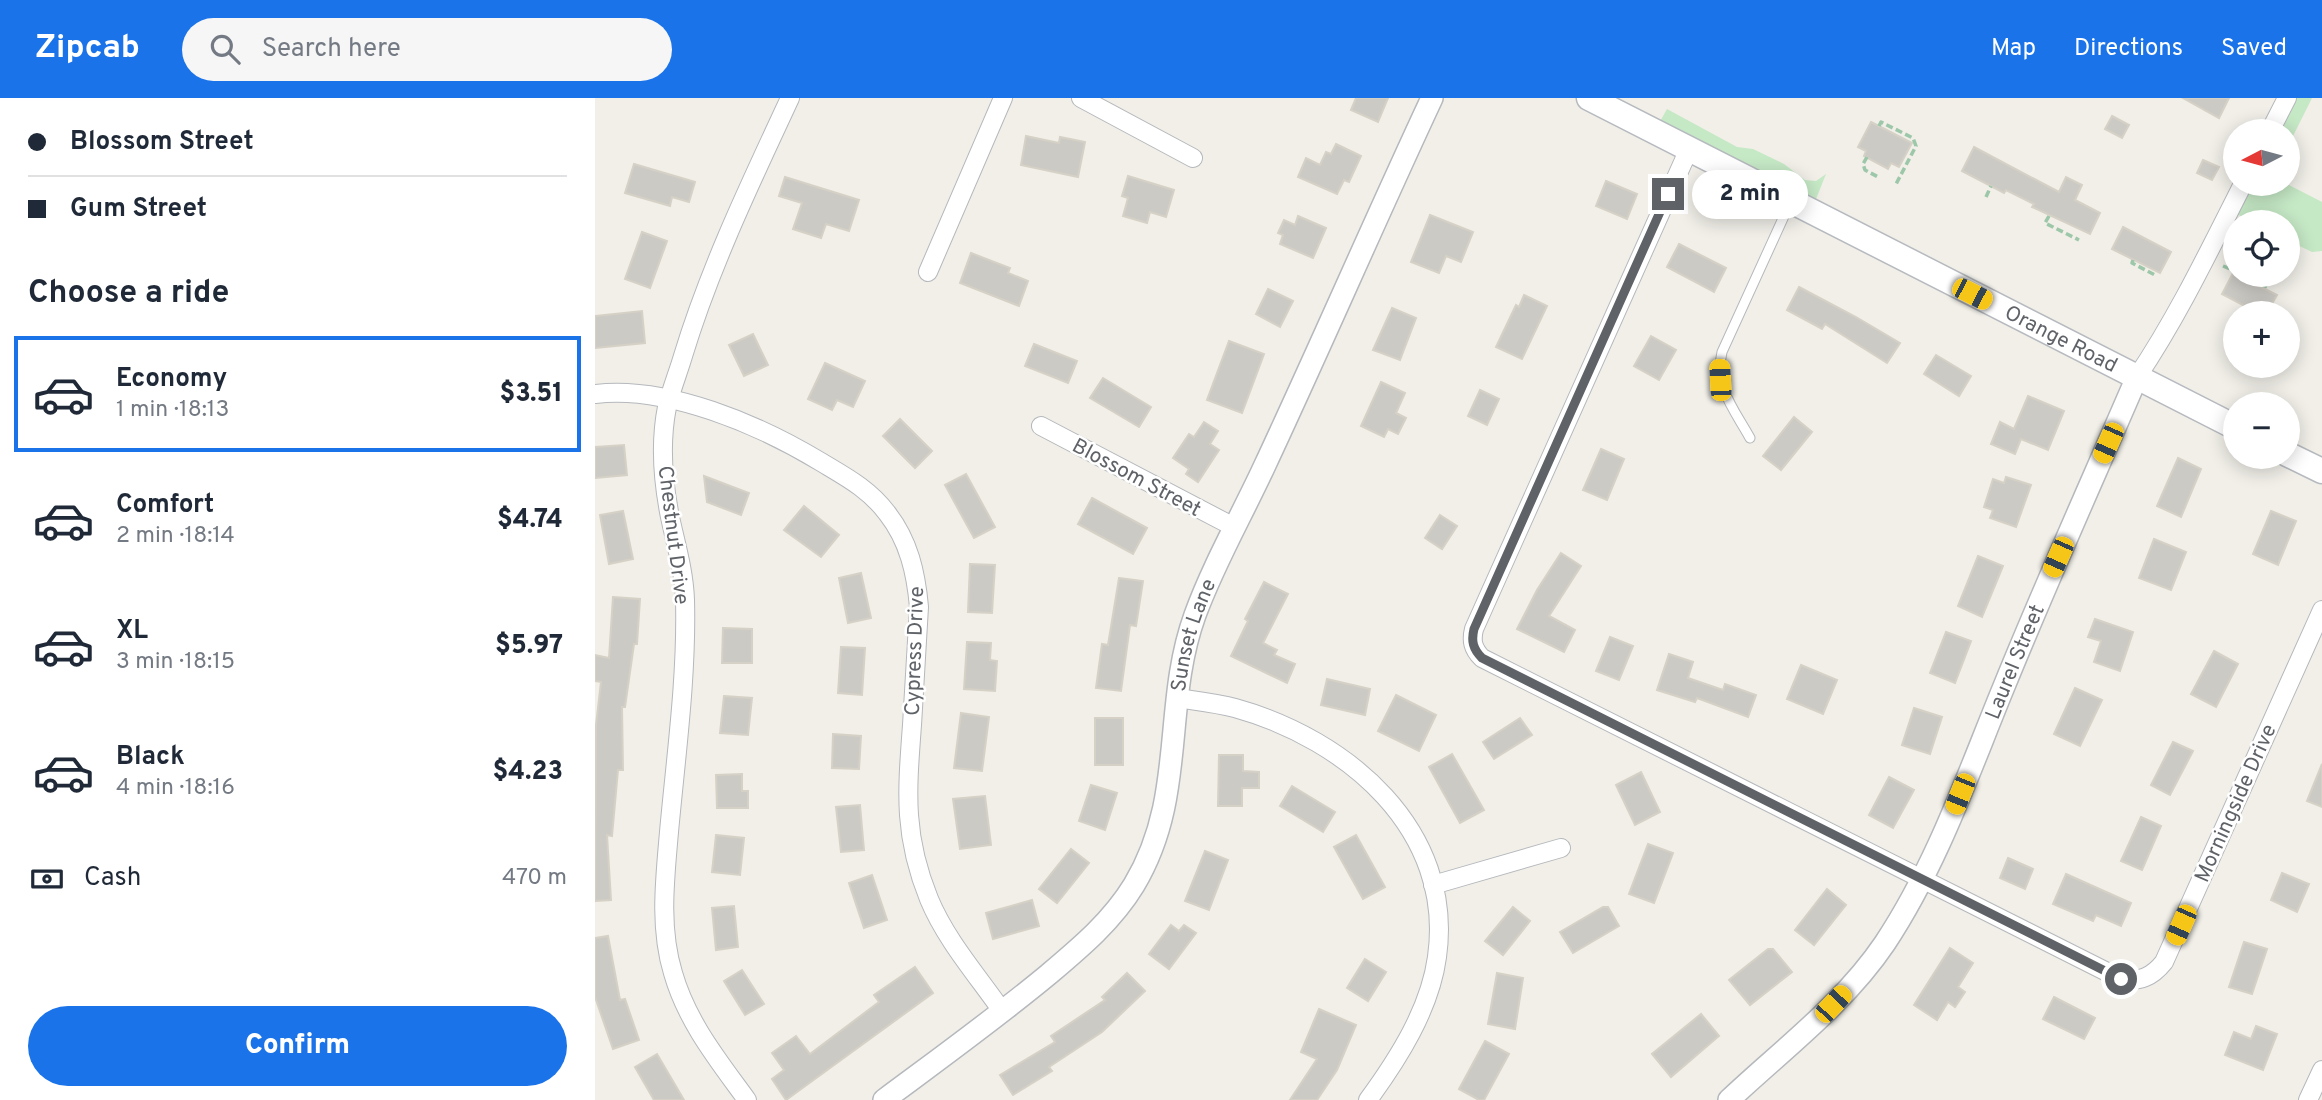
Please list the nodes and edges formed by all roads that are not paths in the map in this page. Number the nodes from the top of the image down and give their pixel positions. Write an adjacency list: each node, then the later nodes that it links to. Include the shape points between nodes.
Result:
1 (790, 98): 15 (street, Chestnut Drive, via 693,323)
2 (1003, 98): 12 (street)
3 (1081, 98): 9 (street)
4 (1432, 98): 21 (street, Sunset Lane)
5 (1589, 98): 8 (main road, Orange Road)
6 (2287, 98): 7 (street)
7 (2276, 119)
8 (1689, 149): 11 (main road, Orange Road); 25 (street, via 1474,629 1474,648 1482,658)
9 (1193, 158)
10 (2237, 196): 13 (street, Laurel Street, via 2183,302)
11 (1791, 201): 13 (main road, Orange Road); 18 (lane, via 1719,366 1724,391)
12 (928, 272)
13 (2137, 377): 16 (main road, Orange Road); 25 (street, Laurel Street)
14 (595, 394): 15 (street, Cypress Drive)
15 (669, 400): 27 (street, Cypress Drive, via 750,424 789,442 871,494 899,530 916,577 919,607 907,803 910,837 930,901); 29 (street, Chestnut Drive, via 665,481 682,566 685,644 664,891 666,941 672,972 697,1030)
16 (2223, 421)
17 (1041, 426): 21 (street, Blossom Street)
18 (1750, 438)
19 (2300, 460): 20 (main road)
20 (2322, 471)
21 (1234, 527): 23 (street, Sunset Lane, via 1195,616)
22 (2322, 610): 25 (street, Morningside Drive, via 2156,972 2133,981 2121,979)
23 (1177, 698): 26 (street, via 1237,708 1338,755 1369,779 1407,823 1423,851); 27 (street, Sunset Lane, via 1166,803 1150,855 1133,886 1093,937)
24 (1561, 848): 26 (street)
25 (1922, 880): 32 (street, Laurel Street, via 1863,972)
26 (1433, 885): 31 (street, via 1439,941 1429,989 1412,1031)
27 (1002, 1011): 30 (street, Sunset Lane)
28 (2322, 1070): 33 (street)
29 (747, 1100)
30 (884, 1100)
31 (1368, 1100)
32 (1729, 1100)
33 (2308, 1100)

